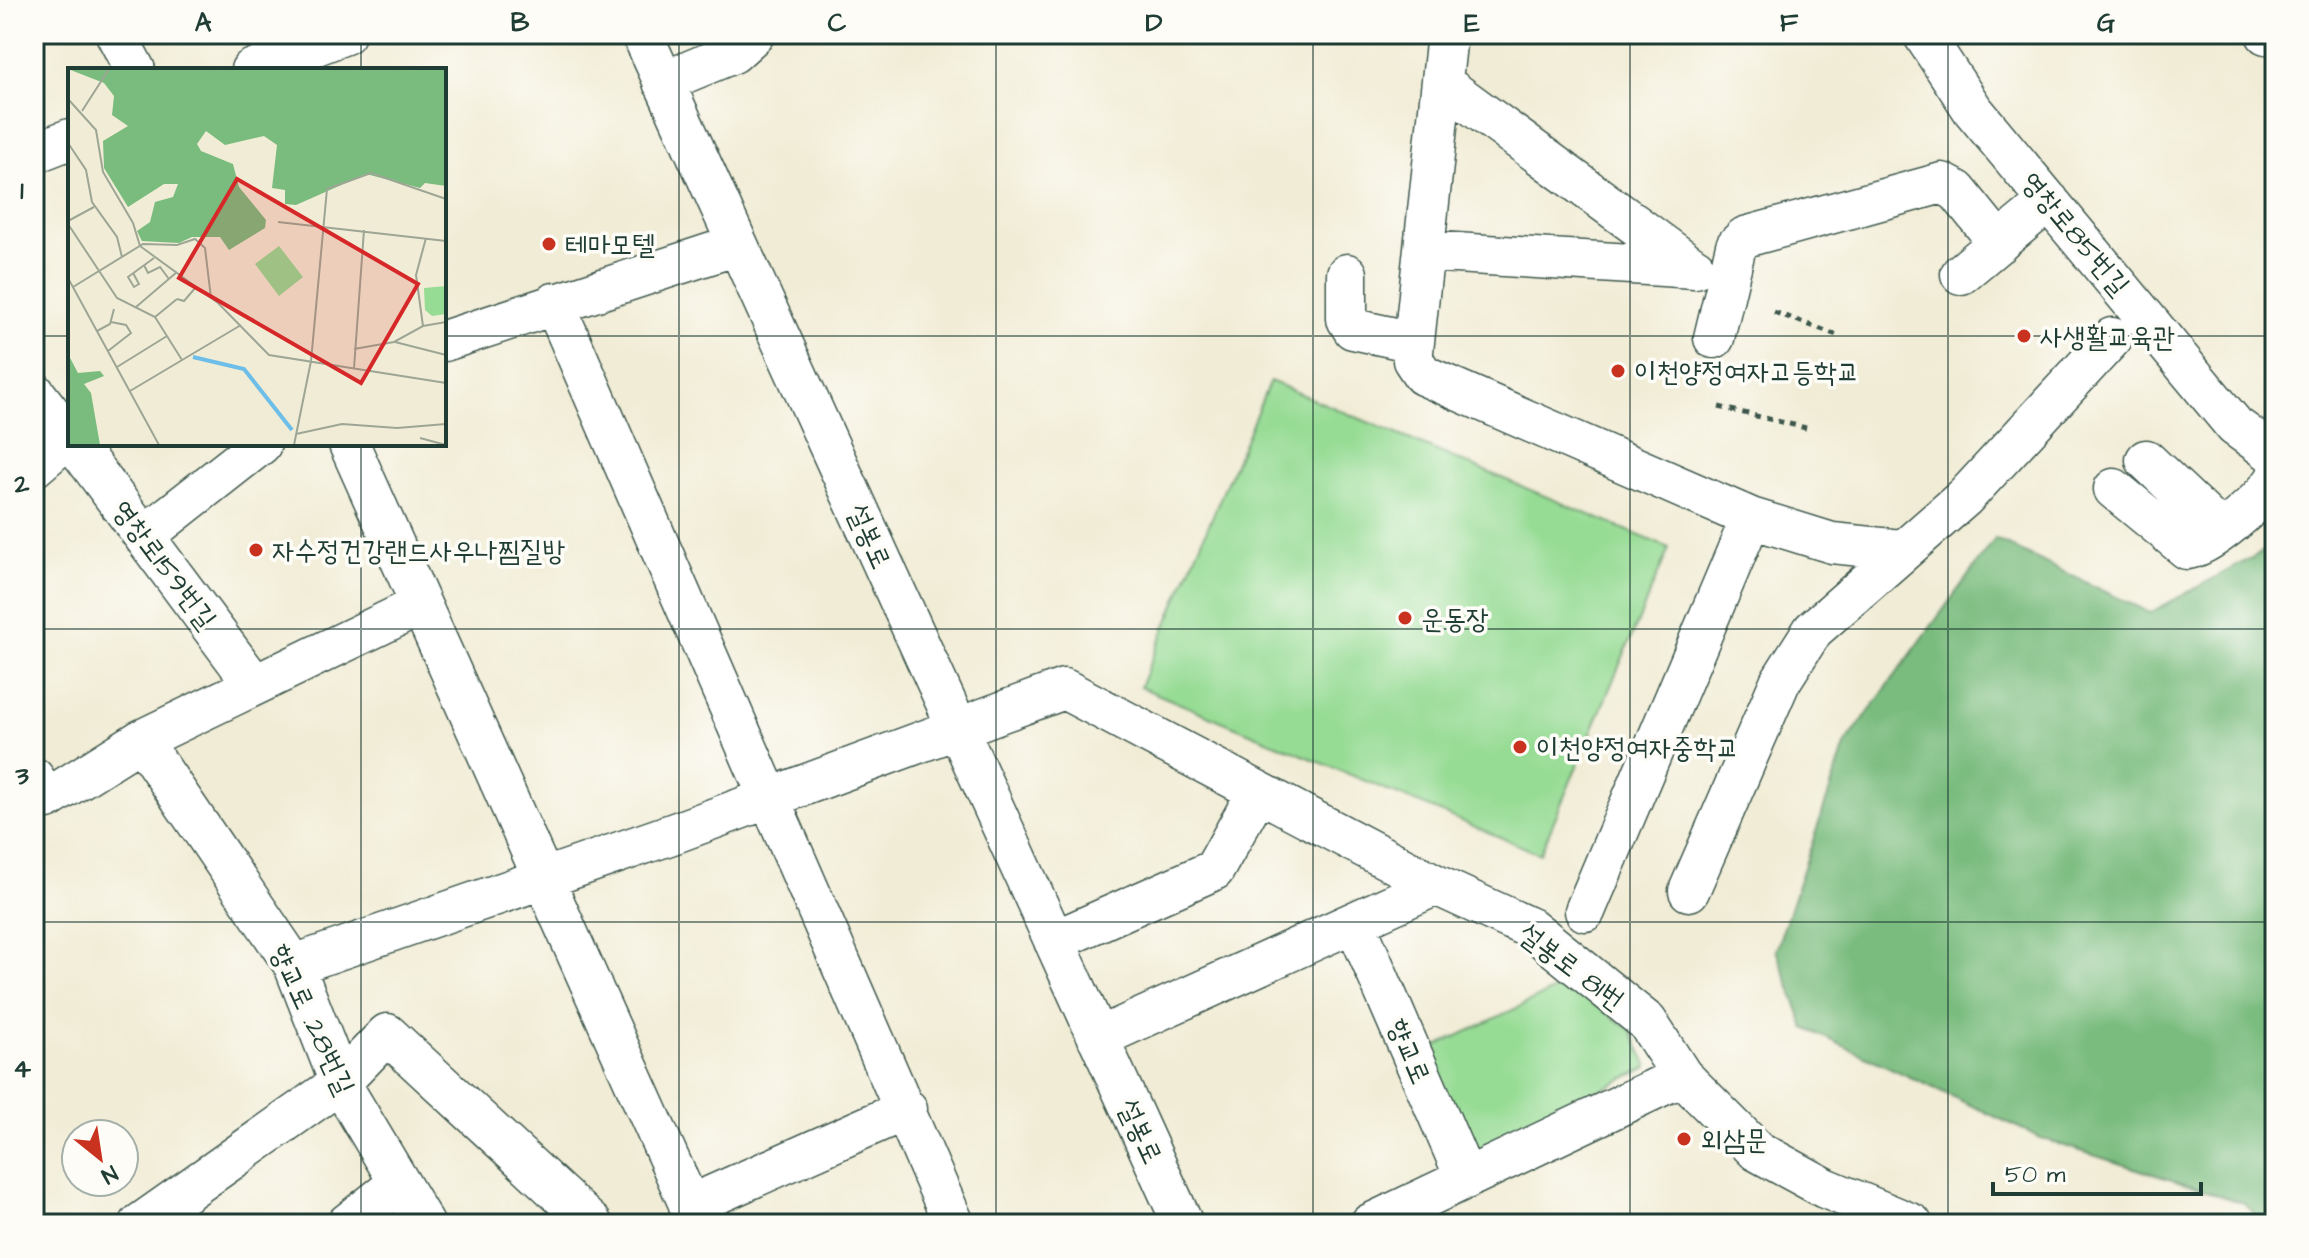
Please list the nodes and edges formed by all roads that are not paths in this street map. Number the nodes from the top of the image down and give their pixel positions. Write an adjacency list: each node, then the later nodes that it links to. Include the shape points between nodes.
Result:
1 (116, 34): 9 (street)
2 (345, 34): 10 (street)
3 (754, 34): 11 (street, via 733,53)
4 (1447, 34): 12 (street)
5 (1923, 34): 15 (street, 영창로85번길, via 1973,110)
6 (2266, 34): 8 (street)
7 (641, 35): 11 (street, 설봉로)
8 (2275, 35)
9 (134, 68)
10 (256, 68)
11 (663, 82): 18 (street, 설봉로)
12 (1442, 83): 16 (street); 19 (street)
13 (68, 140): 14 (street)
14 (34, 153)
15 (2049, 201): 17 (street); 35 (street, 영창로85번길, via 2235,426)
16 (1605, 202): 20 (street); 21 (street)
17 (1999, 243): 21 (street, via 1957,191 1942,183 1745,237); 23 (street)
18 (737, 245): 24 (street); 46 (street, 설봉로)
19 (1424, 251): 20 (street); 28 (street)
20 (1584, 261): 21 (street)
21 (1712, 268): 25 (street)
22 (1347, 274): 28 (street, via 1347,319 1353,329)
23 (1961, 274)
24 (554, 303): 27 (street); 50 (street)
25 (1714, 338)
26 (2112, 338): 43 (street, via 1965,497)
27 (446, 340)
28 (1414, 342): 40 (street, via 1413,360 1431,380)
29 (34, 392): 30 (street)
30 (68, 434)
31 (68, 439): 37 (street)
32 (76, 446): 42 (street, 영창로159번길)
33 (258, 446): 42 (street)
34 (350, 446): 44 (street)
35 (2275, 455)
36 (2146, 460): 41 (street)
37 (34, 467)
38 (2275, 480): 41 (street)
39 (2114, 489): 41 (street, via 2183,547 2193,548)
40 (1751, 518): 43 (street, via 1832,543); 54 (street)
41 (2220, 530)
42 (144, 536): 45 (street, 영창로159번길)
43 (1901, 550): 53 (street, via 1839,603 1793,657)
44 (419, 606): 45 (street); 51 (street)
45 (254, 684): 47 (street)
46 (957, 727): 49 (street, 설봉로 81번, via 1064,689); 50 (street, 설봉로 81번); 56 (street, 설봉로)
47 (141, 740): 48 (street, via 47,799); 57 (street, 향교로 .28번길)
48 (34, 778)
49 (1258, 791): 52 (street, 설봉로 81번); 56 (street, via 1214,870)
50 (767, 800): 51 (street, 설봉로 81번); 61 (street)
51 (541, 877): 57 (street, 설봉로 81번); 64 (street)
52 (1436, 885): 55 (street); 59 (street, 설봉로 81번, via 1532,929 1647,1022)
53 (1689, 891)
54 (1585, 911)
55 (1355, 923): 58 (street); 62 (street, 향교로)
56 (1054, 941): 58 (street, 설봉로)
57 (294, 965): 60 (street, 향교로 .28번길)
58 (1098, 1038): 70 (street, 설봉로)
59 (1682, 1076): 62 (street); 72 (street, 설봉로 81번, via 1757,1151 1825,1188)
60 (340, 1083): 63 (street, 향교로 .28번길); 65 (street); 68 (street, via 387,1034)
61 (907, 1109): 64 (street); 69 (street)
62 (1466, 1179): 71 (street)
63 (399, 1183): 66 (street); 67 (street, 향교로 .28번길)
64 (693, 1215)
65 (140, 1224)
66 (347, 1224)
67 (424, 1224)
68 (592, 1224)
69 (954, 1224)
70 (1183, 1224)
71 (1370, 1224)
72 (1912, 1224)

